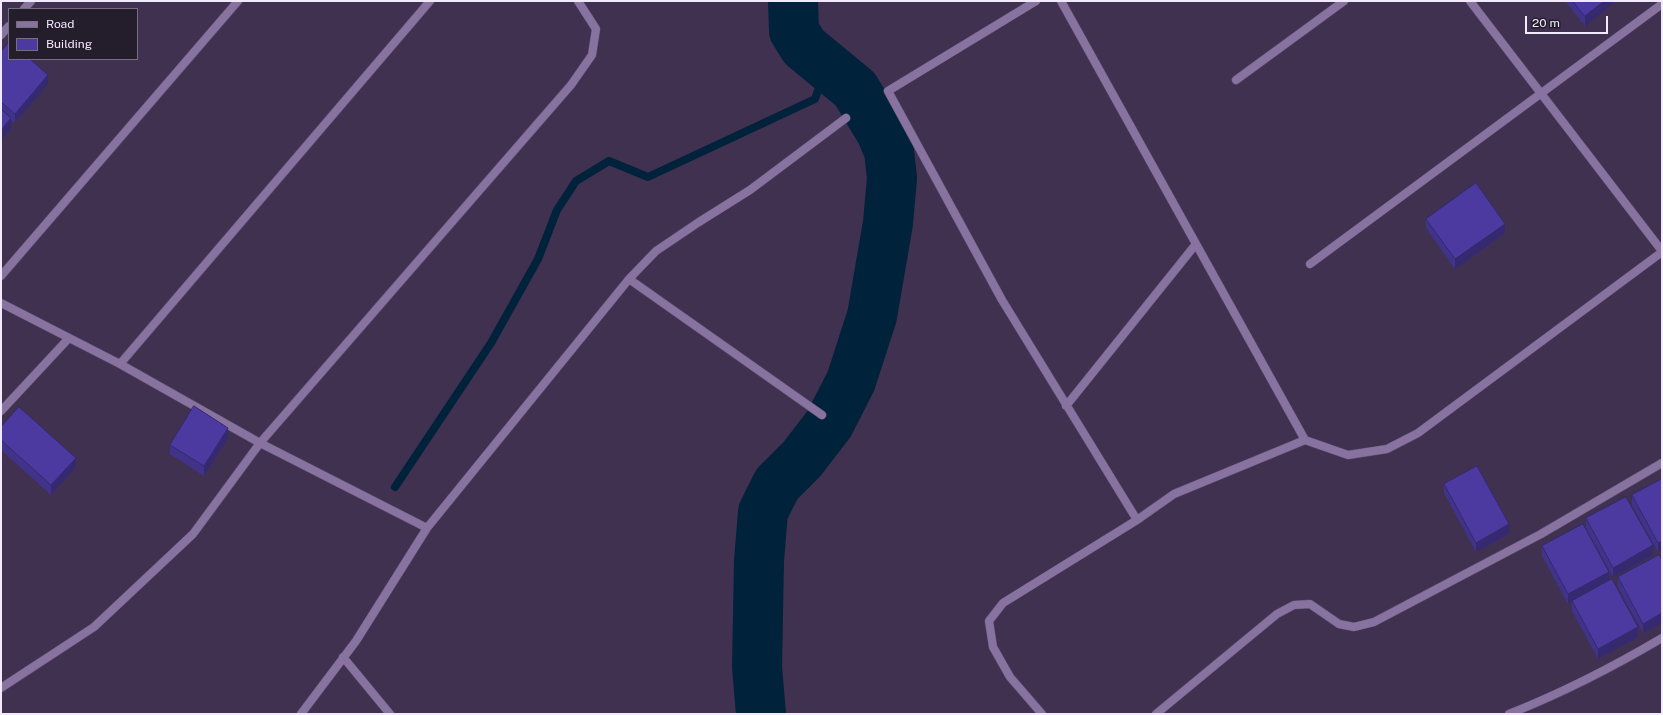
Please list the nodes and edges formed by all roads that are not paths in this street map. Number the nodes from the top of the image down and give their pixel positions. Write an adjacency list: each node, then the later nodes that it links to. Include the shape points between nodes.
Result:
1 (238, 1): 17 (street)
2 (430, 1): 21 (street)
3 (578, 1): 26 (street, via 596,29 592,56 570,85)
4 (1036, 1): 22 (street, via 888,91 1002,300)
5 (1061, 1): 14 (street)
6 (1344, 1): 11 (street)
7 (1470, 1): 12 (street)
8 (1662, 4): 12 (street)
9 (8, 27): 10 (street)
10 (1, 35)
11 (1236, 80)
12 (1542, 94): 15 (street); 16 (street)
13 (846, 118): 18 (street, via 750,190 656,251)
14 (1196, 244): 22 (street); 25 (street)
15 (1662, 252): 25 (street, via 1418,433 1387,449 1348,455)
16 (1310, 264)
17 (1, 276)
18 (629, 280): 24 (street); 29 (street)
19 (1, 303): 20 (street)
20 (69, 338): 21 (street); 23 (street)
21 (120, 364): 26 (street)
22 (1066, 406): 28 (street)
23 (1, 411)
24 (822, 415)
25 (1305, 440): 28 (street, via 1174,494)
26 (260, 443): 29 (street); 32 (street, via 193,534 94,627)
27 (1662, 463): 36 (street, via 1541,534 1374,622 1354,627 1339,624 1310,604 1294,605 1277,614)
28 (1137, 520): 35 (street, via 1003,603 989,620 992,647 1010,678)
29 (427, 528): 31 (street, via 356,641)
30 (1662, 638): 37 (street, via 1615,666)
31 (343, 657): 33 (street); 34 (street)
32 (1, 688)
33 (301, 714)
34 (390, 714)
35 (1042, 714)
36 (1156, 714)
37 (1509, 714)

